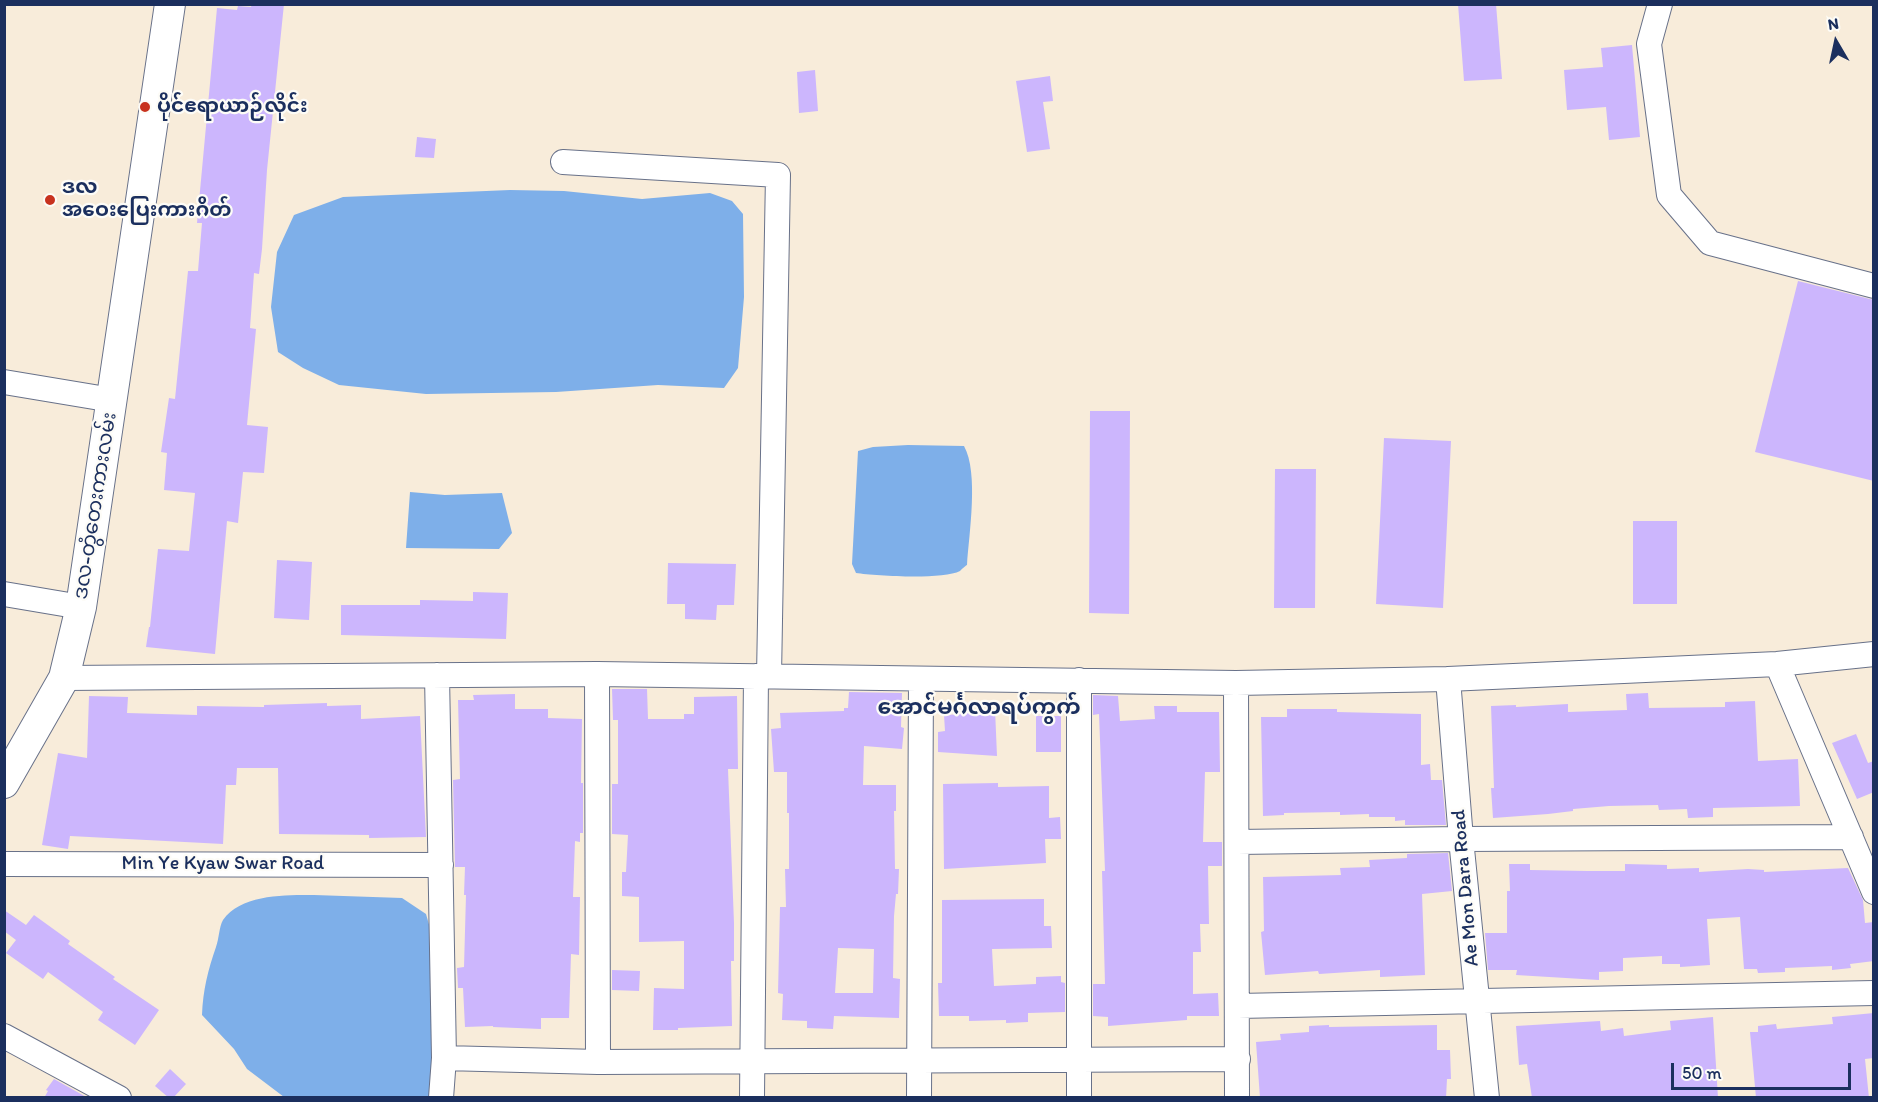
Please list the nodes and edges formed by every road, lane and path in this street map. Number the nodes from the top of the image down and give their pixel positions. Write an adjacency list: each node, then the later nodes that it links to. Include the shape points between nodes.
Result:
1 (170, 4): 6 (main road, ဒလ-တွံတေးကားလမ်း)
2 (1660, 4): 4 (street, via 1649,44 1669,195 1710,243)
3 (563, 162): 13 (street, via 778,175)
4 (1874, 285)
5 (4, 382): 6 (street)
6 (112, 400): 8 (main road, ဒလ-တွံတေးကားလမ်း)
7 (4, 594): 8 (street)
8 (81, 607): 14 (main road, ဒလ-တွံတေးကားလမ်း)
9 (1874, 654): 10 (street)
10 (1777, 664): 16 (street); 20 (street)
11 (597, 674): 12 (street); 13 (street); 34 (street)
12 (436, 675): 14 (street); 24 (street)
13 (762, 676): 15 (street); 35 (street)
14 (64, 678): 19 (main road, ဒလ-တွံတေးကားလမ်း)
15 (921, 679): 17 (street); 33 (street)
16 (1448, 679): 18 (street); 21 (street, Ae Mon Dara Road)
17 (1079, 680): 18 (street); 32 (street)
18 (1236, 683): 22 (street)
19 (4, 783)
20 (1851, 837): 21 (street); 25 (street)
21 (1461, 838): 22 (street); 27 (street, Ae Mon Dara Road)
22 (1237, 842): 28 (street)
23 (4, 864): 24 (street, Min Ye Kyaw Swar Road)
24 (441, 865): 30 (street)
25 (1874, 891)
26 (1874, 993): 27 (street)
27 (1476, 1000): 28 (street); 42 (street, Ae Mon Dara Road)
28 (1238, 1006): 31 (street)
29 (7, 1042): 36 (street)
30 (444, 1058): 34 (street); 37 (street)
31 (1238, 1059): 32 (street); 41 (street)
32 (1080, 1060): 33 (street); 40 (street)
33 (919, 1061): 35 (street); 39 (street)
34 (598, 1062): 35 (street)
35 (753, 1062): 38 (street)
36 (119, 1098)
37 (441, 1098)
38 (752, 1098)
39 (919, 1098)
40 (1079, 1098)
41 (1237, 1098)
42 (1487, 1098)

